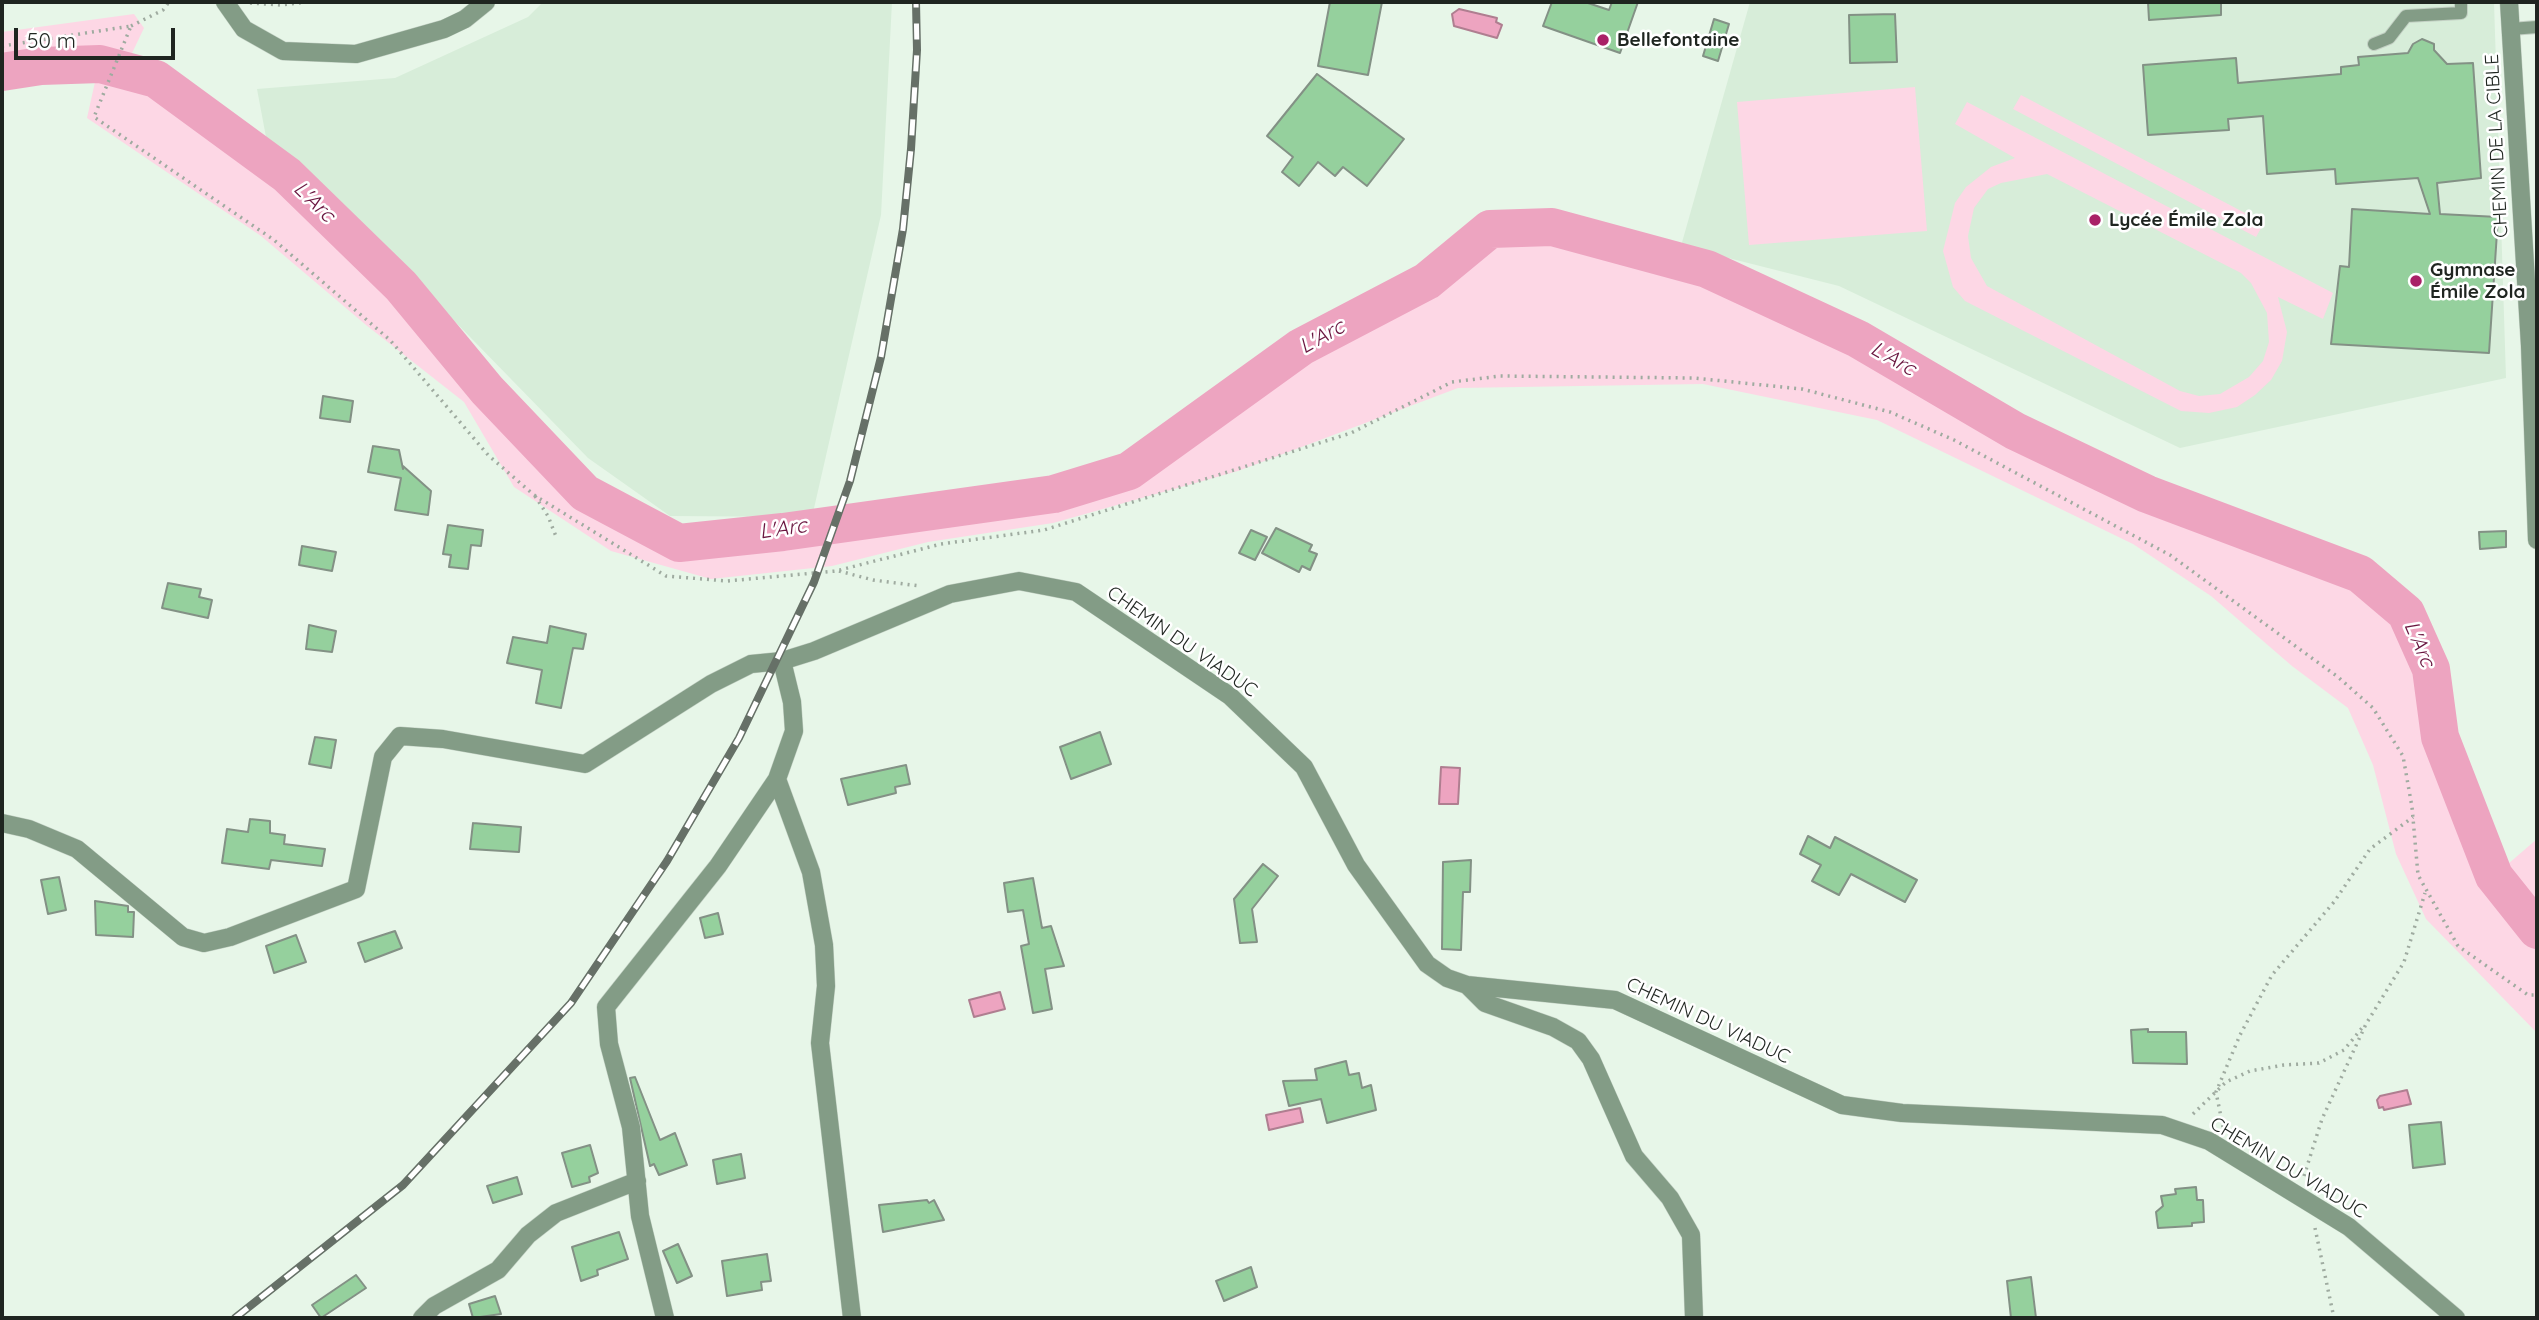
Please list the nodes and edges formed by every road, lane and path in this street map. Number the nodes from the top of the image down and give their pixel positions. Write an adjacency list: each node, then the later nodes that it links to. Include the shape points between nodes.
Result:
1 (169, 2): 8 (path, via 163,10)
2 (225, 2): 7 (street, via 244,29 284,51 356,54 444,29)
3 (244, 2): 4 (path)
4 (308, 2)
5 (2460, 2): 11 (lane, via 2461,13 2406,16 2389,38)
6 (2510, 2): 10 (street, CHEMIN DE LA CIBLE)
7 (483, 3)
8 (131, 26): 12 (path); 13 (path, via 94,117 274,240 390,341 488,455)
9 (2537, 27): 10 (lane)
10 (2511, 29): 15 (street, CHEMIN DE LA CIBLE)
11 (2374, 44)
12 (2, 46)
13 (534, 495): 14 (path); 16 (path, via 666,576 727,581)
14 (557, 539)
15 (2537, 540)
16 (836, 571): 17 (path); 20 (path, via 941,544 1057,526 1351,433 1452,382 1500,376 1694,378 1802,388 1890,412 1954,440 2171,555 2338,677 2373,708 2403,757)
17 (950, 594): 18 (street, CHEMIN DU VIADUC); 23 (street, CHEMIN DU VIADUC, via 1019,581 1076,592 1230,696 1304,767 1356,865 1427,964)
18 (782, 661): 19 (street, via 794,732); 21 (street, CHEMIN DU VIADUC, via 751,664 711,684 585,764 400,736 383,757 356,889 204,943 183,937 77,849)
19 (777, 779): 29 (street, via 718,866 606,1007 609,1044 631,1127); 33 (street, via 811,872 824,945 826,986 820,1043)
20 (2413, 817): 22 (path, via 2418,875); 26 (path, via 2370,849 2334,902 2272,975)
21 (2, 823)
22 (2425, 893): 24 (path, via 2458,946 2528,995); 25 (path, via 2404,962)
23 (1467, 985): 27 (street, CHEMIN DU VIADUC, via 1615,1000 1842,1105 1902,1113 2162,1125); 34 (street, via 1485,1003 1553,1027 1585,1050 1634,1156 1670,1198 1690,1235)
24 (2537, 995)
25 (2366, 1024): 26 (path, via 2344,1050 2319,1063 2250,1071); 30 (path, via 2322,1119)
26 (2216, 1092): 27 (path); 28 (path)
27 (2179, 1130): 28 (street, CHEMIN DU VIADUC)
28 (2229, 1153): 30 (street, CHEMIN DU VIADUC)
29 (637, 1181): 31 (street, via 556,1213 528,1235 498,1269 434,1306); 32 (street, via 640,1216)
30 (2304, 1199): 35 (path); 36 (street, CHEMIN DU VIADUC, via 2350,1227)
31 (422, 1318)
32 (665, 1318)
33 (852, 1318)
34 (1694, 1318)
35 (2334, 1318)
36 (2456, 1318)

